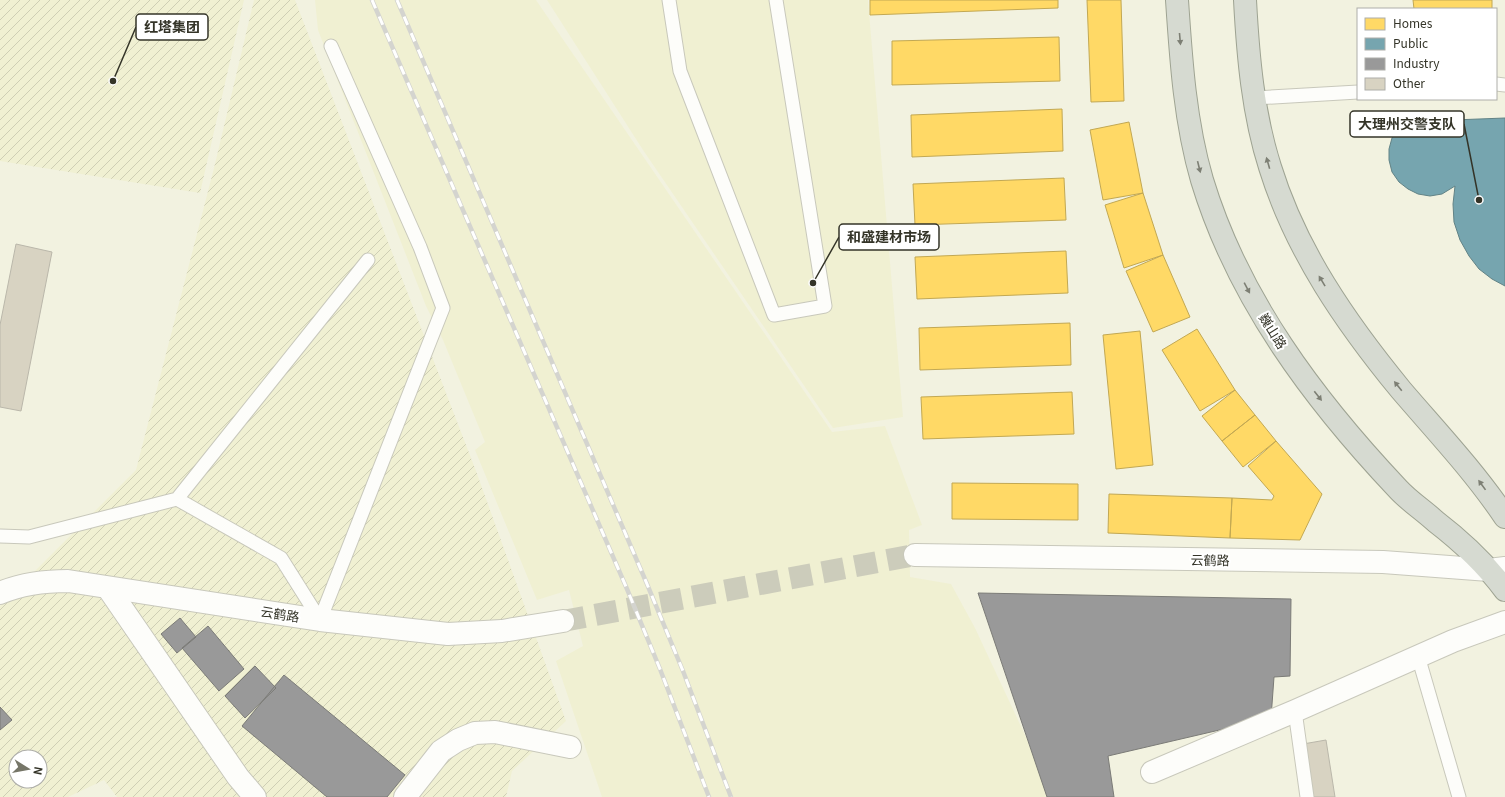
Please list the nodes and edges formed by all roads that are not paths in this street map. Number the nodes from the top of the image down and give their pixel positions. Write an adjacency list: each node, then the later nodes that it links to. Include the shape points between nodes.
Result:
1 (669, 0): 2 (lane, via 680,71 774,315 825,306)
2 (776, 0)
3 (1177, 0): 13 (highway, 巍山路, one-way to 13, via 1188,115 1202,179 1224,240 1255,302 1310,386 1400,491)
4 (1245, 0): 7 (highway)
5 (331, 46): 17 (lane, via 420,247 443,308)
6 (1357, 92): 7 (lane)
7 (1255, 98): 10 (highway, one-way to 7, via 1471,470 1368,349 1321,280 1295,232 1276,187)
8 (368, 260): 9 (lane)
9 (177, 498): 11 (lane, via 29,537); 17 (lane, via 281,558)
10 (1505, 517)
11 (0, 536)
12 (915, 555): 13 (street, 云鹤路, via 1383,562)
13 (1497, 569): 15 (highway, 巍山路)
14 (108, 588): 16 (street, 云鹤路, via 68,581 49,581); 17 (street, 云鹤路); 24 (street, via 238,777)
15 (1505, 590)
16 (0, 593)
17 (320, 620): 18 (street, 云鹤路, via 448,634 502,631)
18 (563, 622)
19 (1505, 622): 20 (street)
20 (1418, 656): 21 (street); 27 (lane)
21 (1295, 711): 23 (street); 26 (lane)
22 (570, 747): 25 (street, via 495,732 475,733 441,751)
23 (1152, 772)
24 (255, 797)
25 (405, 797)
26 (1307, 797)
27 (1459, 797)

